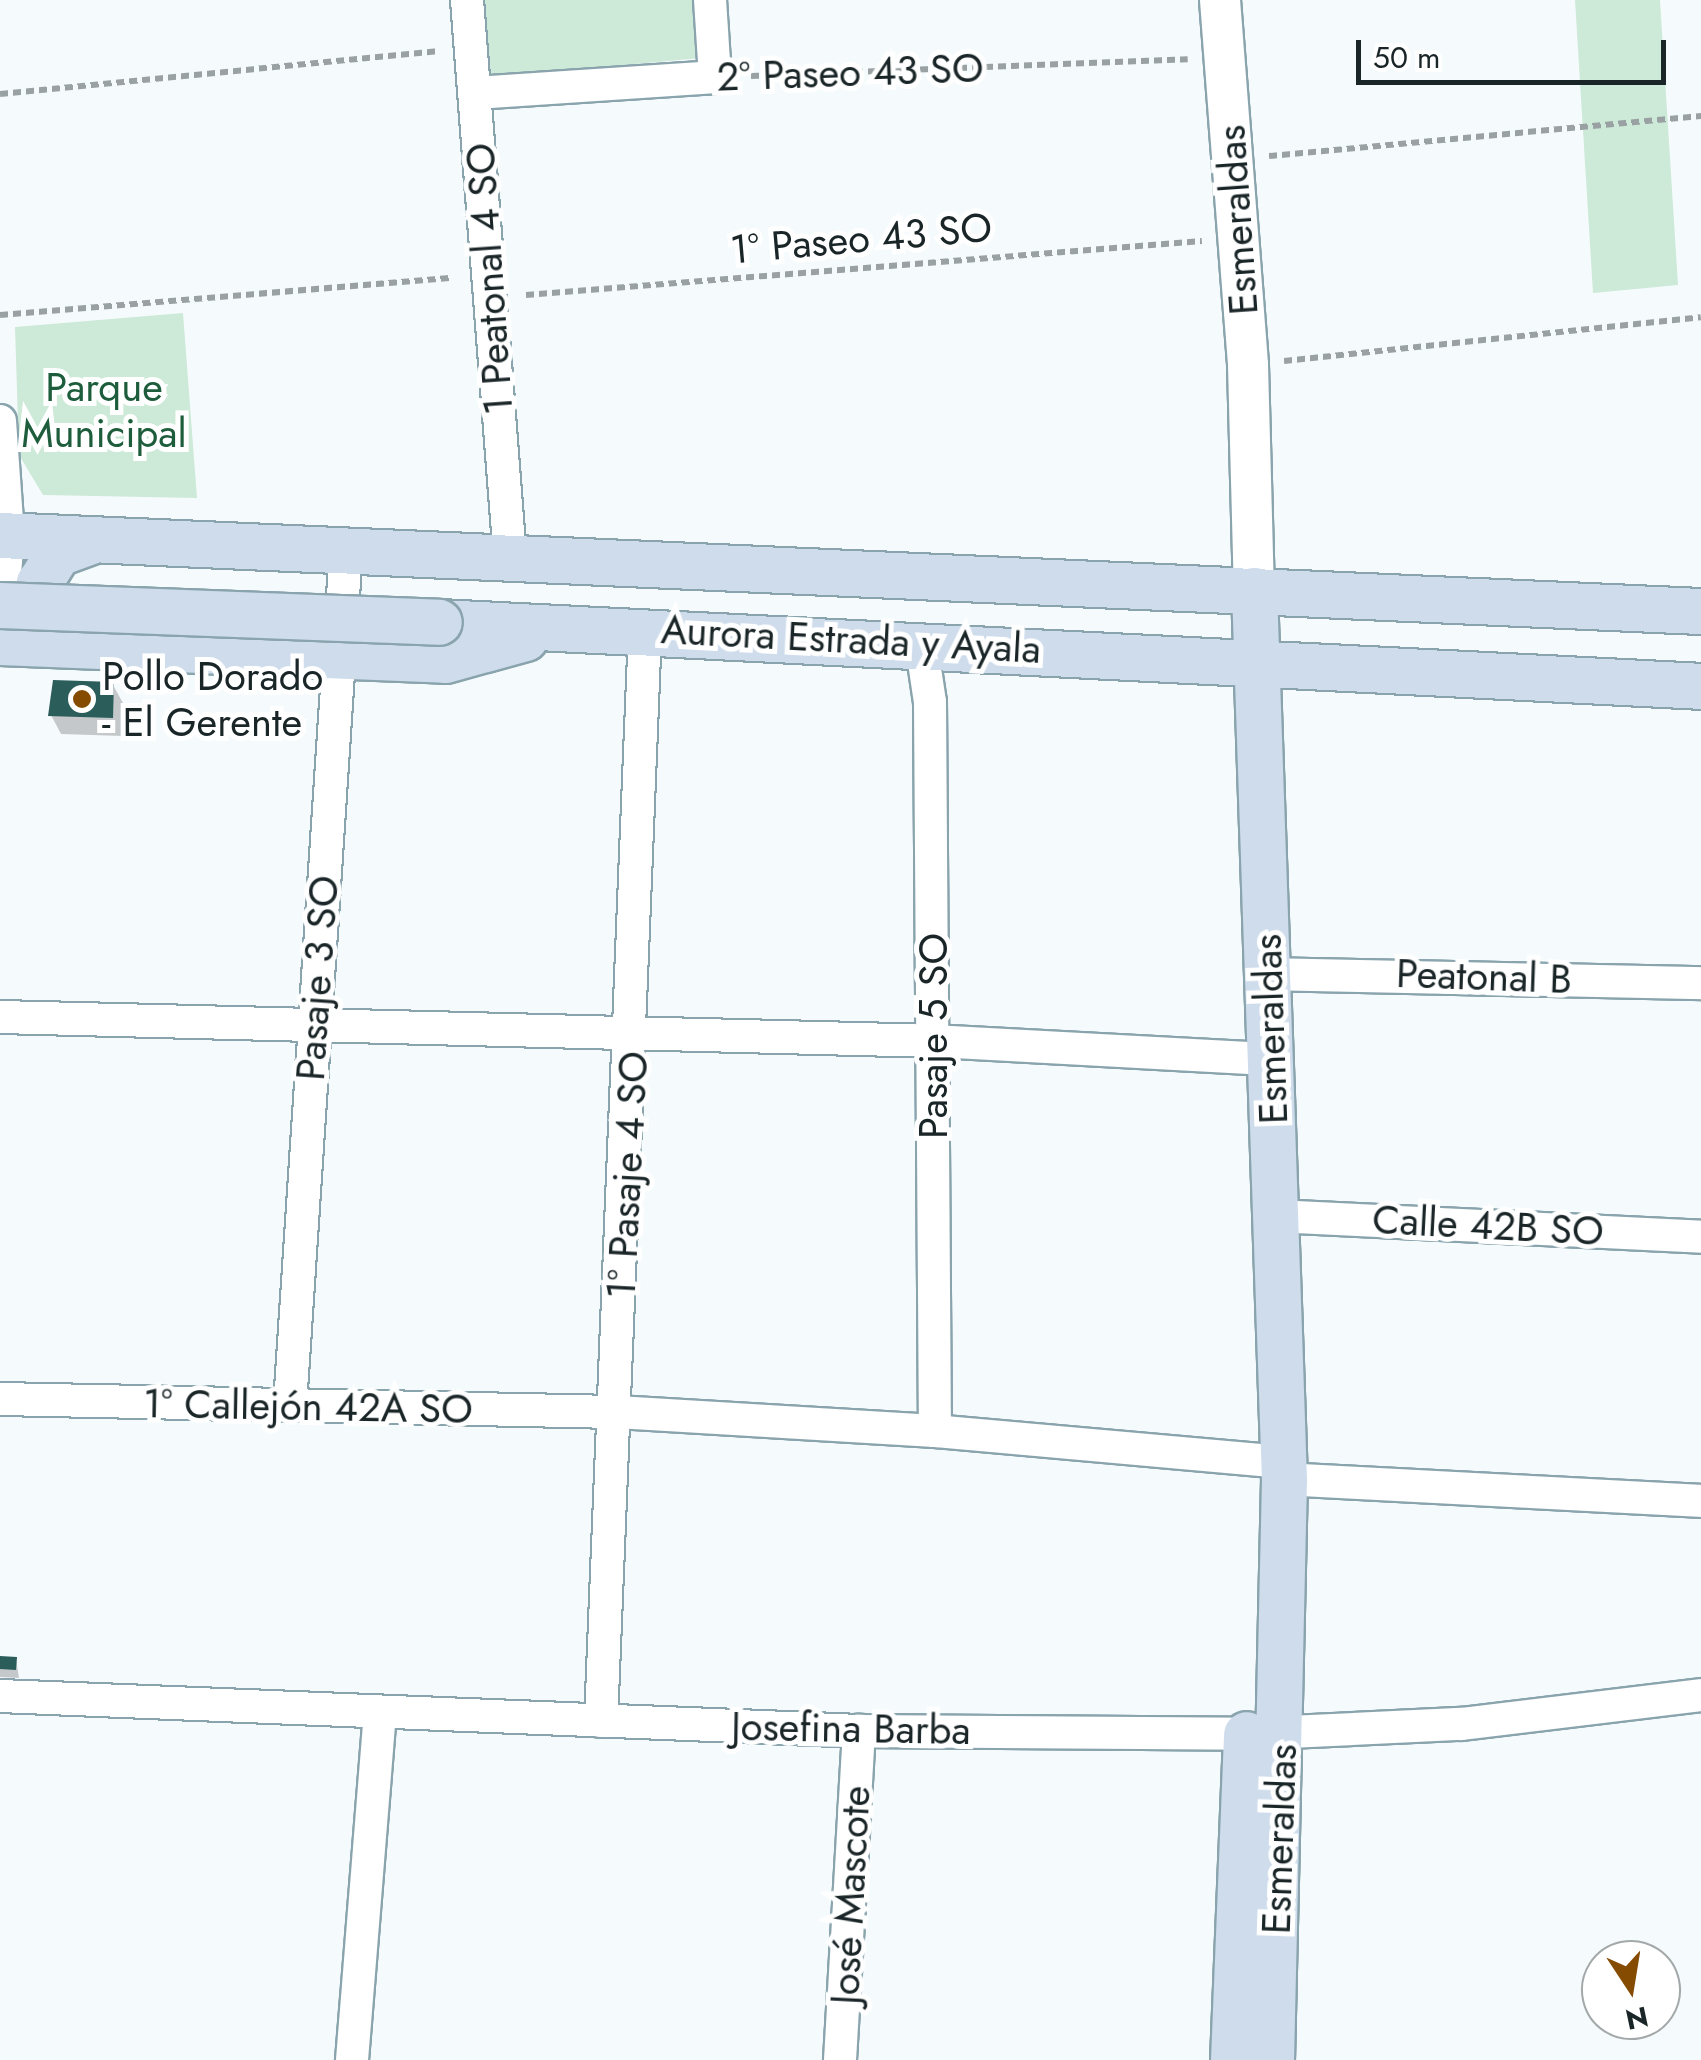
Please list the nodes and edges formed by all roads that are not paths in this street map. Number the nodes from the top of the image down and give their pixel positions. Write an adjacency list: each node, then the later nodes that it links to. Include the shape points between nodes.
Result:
1 (466, 0): 4 (street, 1 Peatonal 4 SO)
2 (710, 0): 4 (street, 2º Paseo 43 SO, via 715,77)
3 (1220, 0): 10 (street, Esmeraldas, via 1248,365)
4 (476, 93): 9 (street, 1 Peatonal 4 SO)
5 (0, 420): 6 (street)
6 (4, 535): 7 (main road, Aurora Estrada y Ayala); 15 (street)
7 (94, 540): 8 (main road, Aurora Estrada y Ayala); 17 (main road, via 58,553 40,583 39,601 56,632)
8 (346, 550): 9 (main road, Aurora Estrada y Ayala); 18 (street, Pasaje 3 SO)
9 (510, 557): 10 (main road, Aurora Estrada y Ayala)
10 (1254, 590): 12 (main road, Aurora Estrada y Ayala); 19 (main road, Esmeraldas)
11 (0, 605): 13 (main road, Aurora Estrada y Ayala, bridge)
12 (1701, 610)
13 (566, 626): 14 (main road, Aurora Estrada y Ayala); 18 (main road, via 446,660)
14 (645, 629): 16 (main road, Aurora Estrada y Ayala); 25 (street, 1º Pasaje 4 SO)
15 (0, 640): 17 (main road)
16 (922, 642): 19 (main road, Aurora Estrada y Ayala); 26 (street, Pasaje 5 SO, via 930,702)
17 (91, 646): 18 (main road)
18 (338, 656): 24 (street, Pasaje 3 SO)
19 (1258, 662): 20 (main road, Aurora Estrada y Ayala); 21 (main road, Esmeraldas)
20 (1701, 686)
21 (1268, 974): 22 (street, Peatonal B); 27 (main road, Esmeraldas)
22 (1701, 983)
23 (0, 1018): 24 (street)
24 (313, 1025): 25 (street); 31 (street, Pasaje 3 SO)
25 (634, 1034): 26 (street); 32 (street, 1º Pasaje 4 SO)
26 (934, 1041): 27 (street); 33 (street, Pasaje 5 SO)
27 (1270, 1059): 28 (main road, Esmeraldas)
28 (1276, 1216): 29 (street, Calle 42B SO); 34 (main road, Esmeraldas)
29 (1701, 1237)
30 (0, 1400): 31 (street, 1° Callejón 42A SO)
31 (290, 1405): 32 (street, 1° Callejón 42A SO)
32 (616, 1412): 33 (street, 1° Callejón 42A SO); 39 (street, 1º Pasaje 4 SO)
33 (935, 1431): 34 (street, 1° Callejón 42A SO)
34 (1284, 1470): 35 (street, 1° Callejón 42A SO); 41 (main road, Esmeraldas)
35 (1701, 1501)
36 (1701, 1695): 41 (street, Josefina Barba, via 1462,1724)
37 (0, 1696): 38 (street, Josefina Barba)
38 (380, 1712): 39 (street, Josefina Barba); 42 (street)
39 (601, 1721): 40 (street, Josefina Barba)
40 (858, 1730): 41 (street, Josefina Barba); 43 (street, José Mascote)
41 (1265, 1734): 44 (main road, Esmeraldas); 45 (main road, Esmeraldas)
42 (352, 2060)
43 (840, 2060)
44 (1233, 2060)
45 (1272, 2060)

